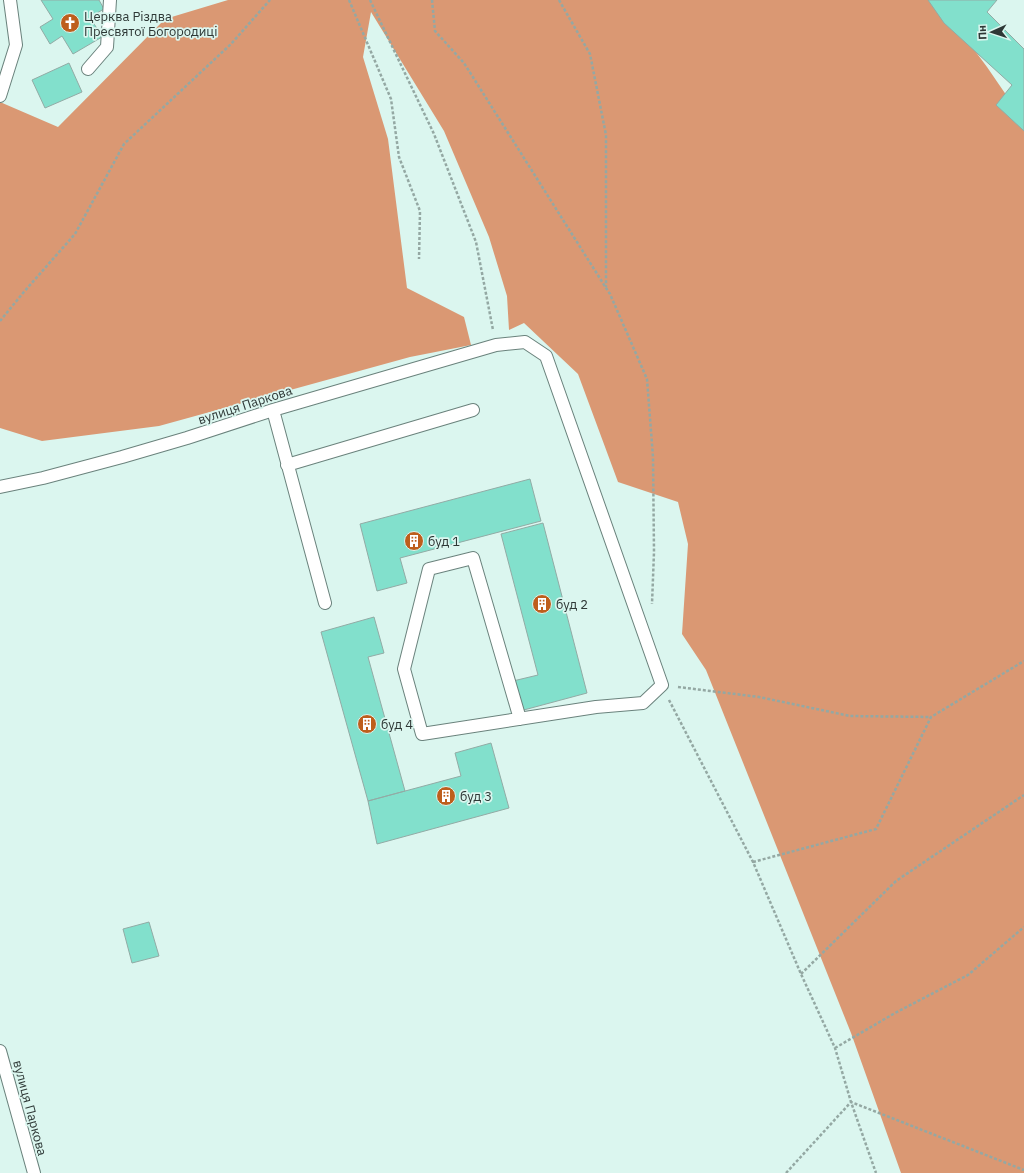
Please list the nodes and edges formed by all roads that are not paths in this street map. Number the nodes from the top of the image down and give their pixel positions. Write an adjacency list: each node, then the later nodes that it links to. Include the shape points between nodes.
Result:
1 (10, 0): 4 (lane, via 16,45)
2 (110, 0): 3 (lane, via 107,46)
3 (88, 69)
4 (0, 96)
5 (273, 410): 7 (lane); 8 (lane, вулиця Паркова, via 122,457); 10 (lane, вулиця Паркова, via 496,345 525,342 546,356 662,685 643,703 596,707)
6 (473, 410): 7 (lane)
7 (287, 464): 9 (lane)
8 (0, 487)
9 (324, 603)
10 (520, 719): 10 (lane, via 422,734 404,669 429,569 473,558)
11 (0, 1051): 12 (lane, вулиця Паркова)
12 (34, 1173)

